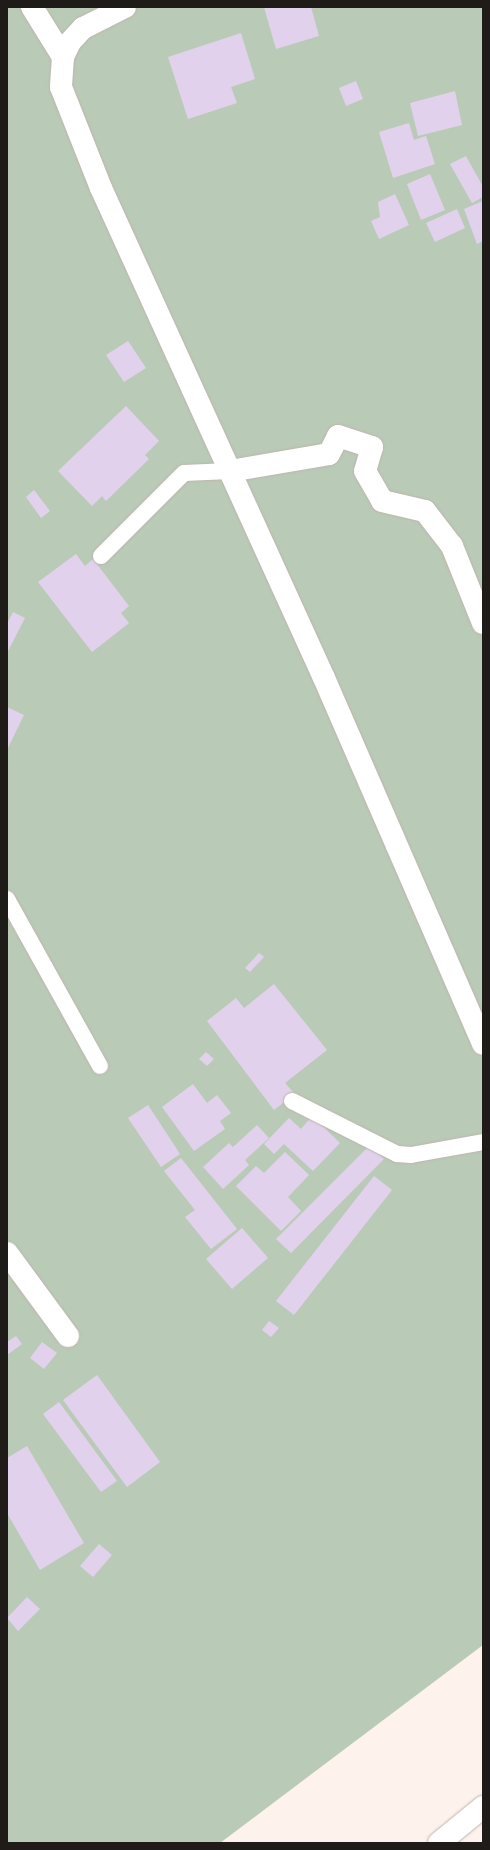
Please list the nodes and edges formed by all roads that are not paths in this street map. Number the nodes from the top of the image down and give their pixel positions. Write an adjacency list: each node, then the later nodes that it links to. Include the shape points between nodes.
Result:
1 (32, 7): 3 (street)
2 (125, 7): 3 (street, via 83,28)
3 (63, 57): 4 (street, via 61,87 101,188)
4 (230, 471): 5 (lane, via 184,473); 6 (street, via 329,454 338,436 372,447 365,471 382,501 425,510 452,546); 8 (street)
5 (101, 556)
6 (483, 623)
7 (7, 899): 9 (lane)
8 (483, 1044)
9 (100, 1066)
10 (292, 1101): 11 (lane, via 397,1154 411,1155)
11 (483, 1142)
12 (7, 1253): 13 (street)
13 (68, 1336)
14 (483, 1808): 15 (street)
15 (439, 1843)

